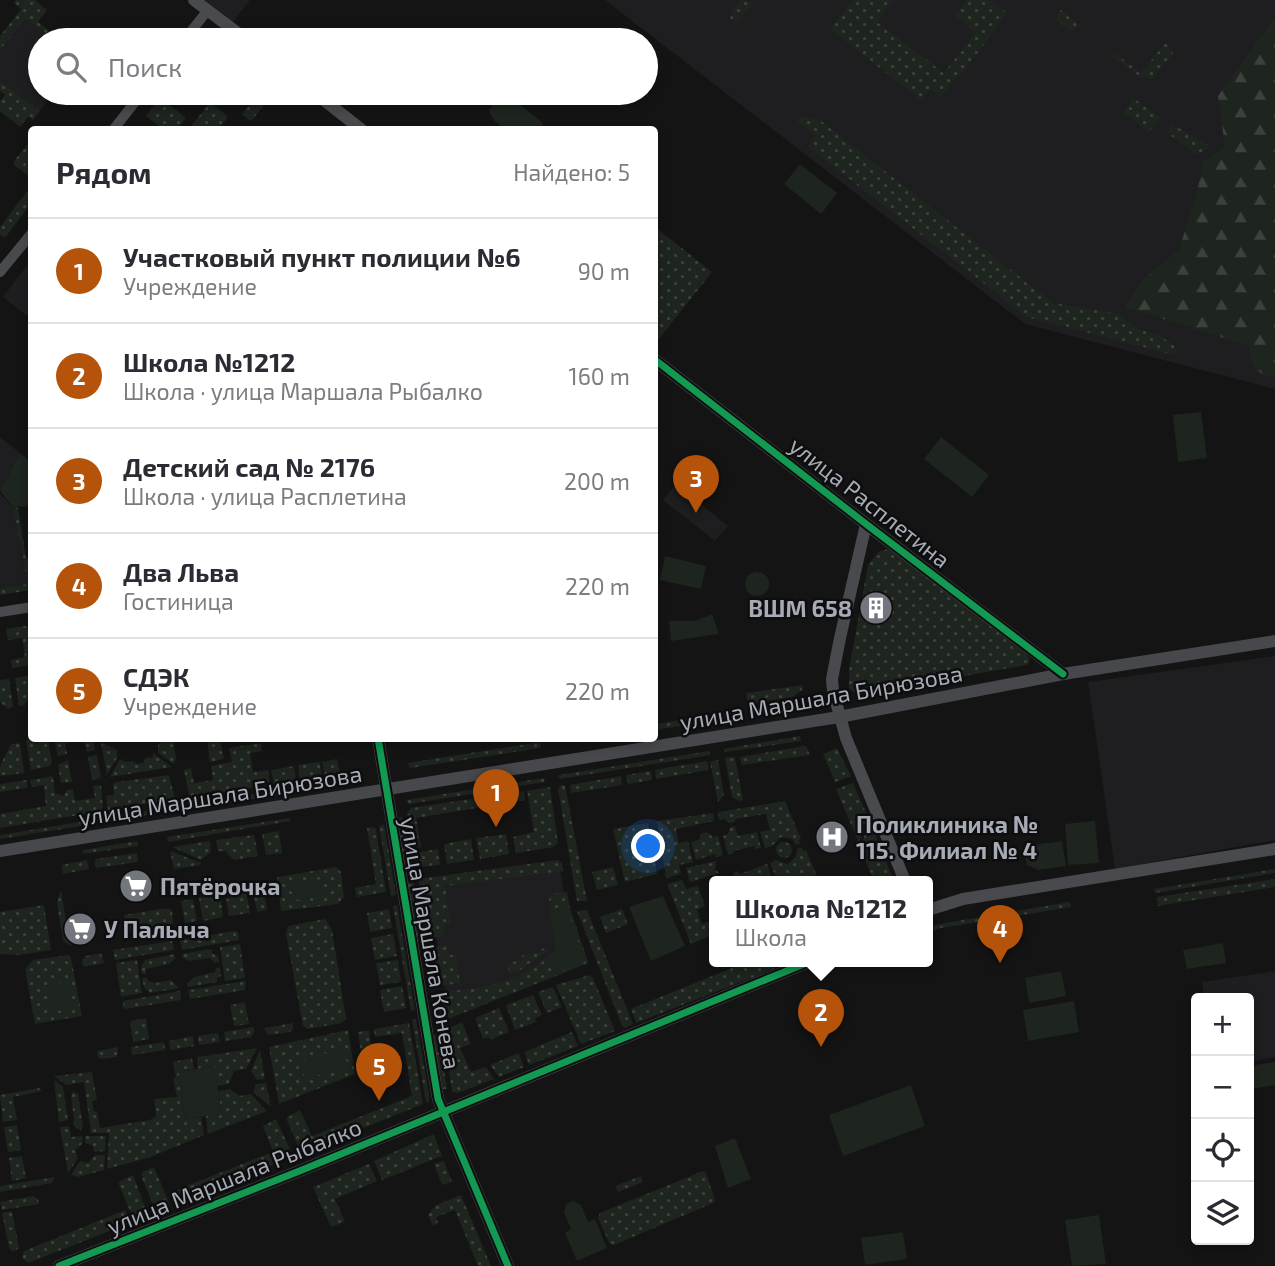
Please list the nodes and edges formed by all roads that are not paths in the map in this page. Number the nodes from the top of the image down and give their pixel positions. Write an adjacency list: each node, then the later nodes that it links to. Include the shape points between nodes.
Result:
1 (194, 0): 2 (street)
2 (208, 10): 3 (street); 4 (street)
3 (194, 28)
4 (231, 28)
5 (133, 105): 7 (street)
6 (330, 105): 8 (street)
7 (116, 126)
8 (357, 126)
9 (28, 238): 10 (street)
10 (0, 272)
11 (658, 362): 12 (street, улица Расплетина)
12 (866, 524): 16 (street, улица Расплетина); 17 (street, via 832,679)
13 (28, 608): 14 (street)
14 (0, 612)
15 (1275, 641): 16 (main road, улица Маршала Бирюзова)
16 (1063, 674): 17 (main road, улица Маршала Бирюзова)
17 (839, 717): 19 (main road, улица Маршала Бирюзова); 22 (street)
18 (379, 742): 19 (street, улица Маршала Конева)
19 (385, 790): 21 (main road, улица Маршала Бирюзова); 25 (street, улица Маршала Конева)
20 (1275, 849): 23 (street, via 964,899)
21 (0, 850)
22 (903, 876)
23 (933, 908)
24 (796, 967): 25 (street, улица Маршала Рыбалко)
25 (443, 1111): 26 (street, улица Маршала Рыбалко); 27 (street, улица Маршала Конева)
26 (58, 1266)
27 (508, 1266)

